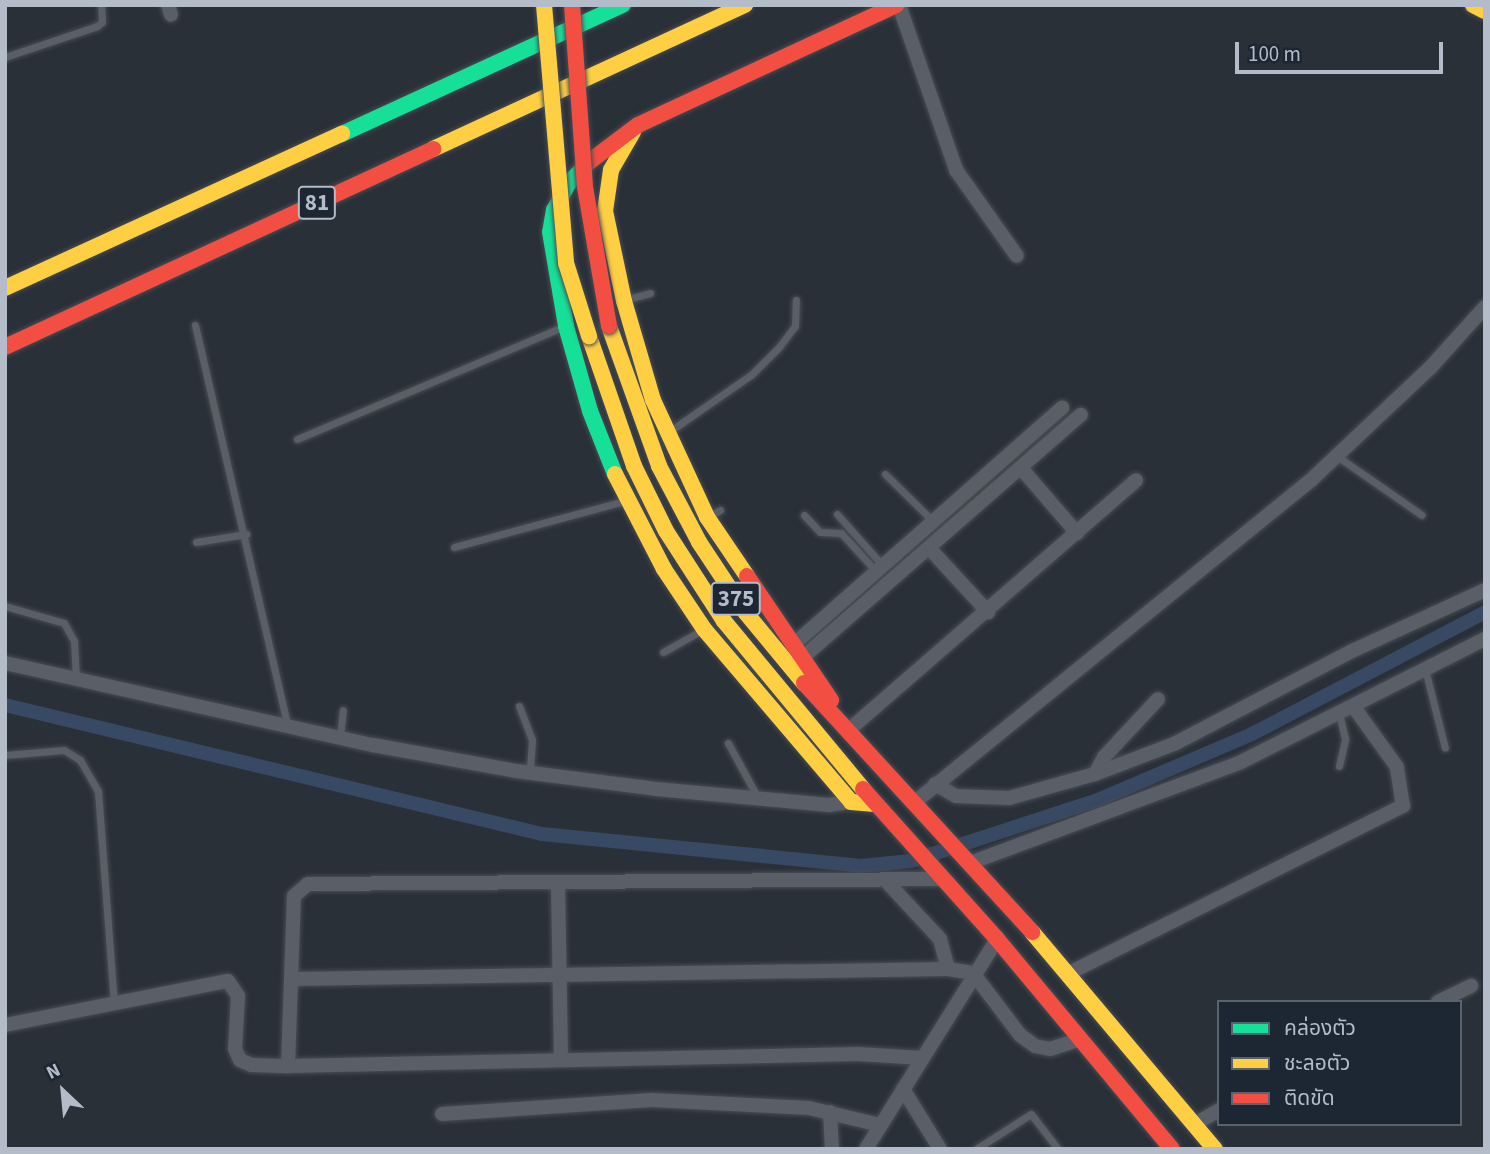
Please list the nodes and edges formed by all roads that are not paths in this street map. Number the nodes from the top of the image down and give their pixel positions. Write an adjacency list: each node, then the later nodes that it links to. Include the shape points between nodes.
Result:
1 (101, 5): 10 (lane, via 102,22 97,26)
2 (544, 5): 70 (main road, 375, bridge, via 566,263 622,439 684,561 751,656)
3 (572, 5): 58 (main road, 375, bridge, via 585,187 610,326 634,404 699,542 781,658)
4 (623, 5): 16 (main road, 81)
5 (745, 5): 11 (main road, 81)
6 (764, 5): 11 (main road)
7 (898, 5): 12 (main road); 15 (street, via 956,170)
8 (1474, 5): 9 (main road)
9 (1485, 11)
10 (5, 57)
11 (628, 59): 23 (main road, 81)
12 (638, 125): 13 (main road, via 611,170); 14 (main road, via 603,148 574,176 557,204)
13 (605, 211): 14 (main road, via 589,202 574,204); 19 (main road)
14 (550, 232): 22 (main road)
15 (1017, 256)
16 (5, 288)
17 (650, 293): 19 (lane)
18 (796, 300): 26 (lane, via 794,326 779,347 729,391)
19 (624, 301): 26 (main road)
20 (1485, 307): 28 (street, via 1430,368)
21 (195, 325): 38 (lane)
22 (566, 326): 27 (lane); 32 (main road, via 590,411)
23 (5, 347)
24 (1062, 408): 36 (street)
25 (1081, 415): 29 (street)
26 (666, 433): 48 (main road)
27 (297, 439)
28 (1337, 456): 35 (lane); 66 (street, via 1202,572)
29 (1021, 468): 37 (street); 41 (street)
30 (885, 474): 36 (lane)
31 (1136, 480): 37 (street)
32 (628, 500): 40 (lane); 46 (main road, via 664,569)
33 (837, 514): 42 (lane)
34 (804, 515): 42 (lane, via 820,532 841,533)
35 (1422, 515)
36 (933, 521): 42 (street)
37 (1077, 533): 45 (street)
38 (246, 534): 39 (lane); 57 (lane)
39 (197, 542)
40 (454, 547)
41 (930, 549): 45 (street); 48 (street)
42 (880, 568): 48 (street)
43 (1485, 590): 65 (street, via 1352,651 1174,744)
44 (5, 606): 52 (lane, via 64,623 74,641)
45 (988, 611): 58 (street)
46 (704, 629): 49 (lane); 68 (main road)
47 (1485, 639): 51 (street)
48 (798, 651): 58 (main road)
49 (663, 652)
50 (5, 663): 52 (street)
51 (1425, 669): 55 (street); 61 (lane)
52 (76, 679): 57 (street)
53 (1158, 699): 65 (street, via 1104,757)
54 (519, 706): 64 (lane, via 532,740)
55 (1346, 709): 63 (lane); 71 (street, via 1241,762); 78 (street, via 1397,767 1403,806)
56 (343, 710): 59 (lane)
57 (287, 726): 59 (street)
58 (850, 729): 69 (main road, 375)
59 (340, 737): 64 (street)
60 (728, 743): 67 (lane)
61 (1445, 748)
62 (5, 755): 83 (lane, via 64,750 80,760 98,790)
63 (1339, 766)
64 (530, 773): 67 (street)
65 (1095, 774): 66 (street, via 1009,798 956,796)
66 (935, 785): 69 (street)
67 (758, 798): 68 (street, via 829,805)
68 (851, 802): 70 (main road)
69 (915, 802): 71 (main road, 375)
70 (876, 804): 72 (main road, 375)
71 (966, 860): 78 (main road, 375)
72 (938, 873): 73 (street); 75 (main road, 375)
73 (887, 882): 74 (street); 76 (street, via 940,939)
74 (558, 885): 79 (street); 80 (street, via 299,887 293,896)
75 (996, 939): 77 (street); 85 (main road, 375)
76 (948, 969): 77 (street); 79 (street)
77 (973, 973): 85 (street, via 1020,1035 1035,1046 1050,1049); 86 (street)
78 (1068, 974): 93 (main road, 375)
79 (561, 975): 80 (street); 87 (street)
80 (291, 979): 88 (street)
81 (1471, 986): 82 (street)
82 (1442, 1000)
83 (114, 1004): 84 (street); 88 (street, via 228,981 238,996 235,1049 240,1060 251,1065)
84 (5, 1025)
85 (1078, 1040): 100 (main road, 375)
86 (923, 1058): 87 (street, via 858,1054); 89 (street)
87 (561, 1060): 88 (street)
88 (288, 1066)
89 (903, 1089): 94 (street); 97 (street)
90 (1217, 1111): 93 (street)
91 (830, 1112): 92 (street, via 652,1100); 94 (street); 95 (street)
92 (442, 1114)
93 (1195, 1124): 101 (main road); 102 (main road, 375)
94 (880, 1125): 96 (street)
95 (832, 1149)
96 (866, 1149)
97 (940, 1149)
98 (976, 1149): 99 (lane, via 1031,1114)
99 (1058, 1149)
100 (1172, 1149)
101 (1194, 1149)
102 (1215, 1149)

